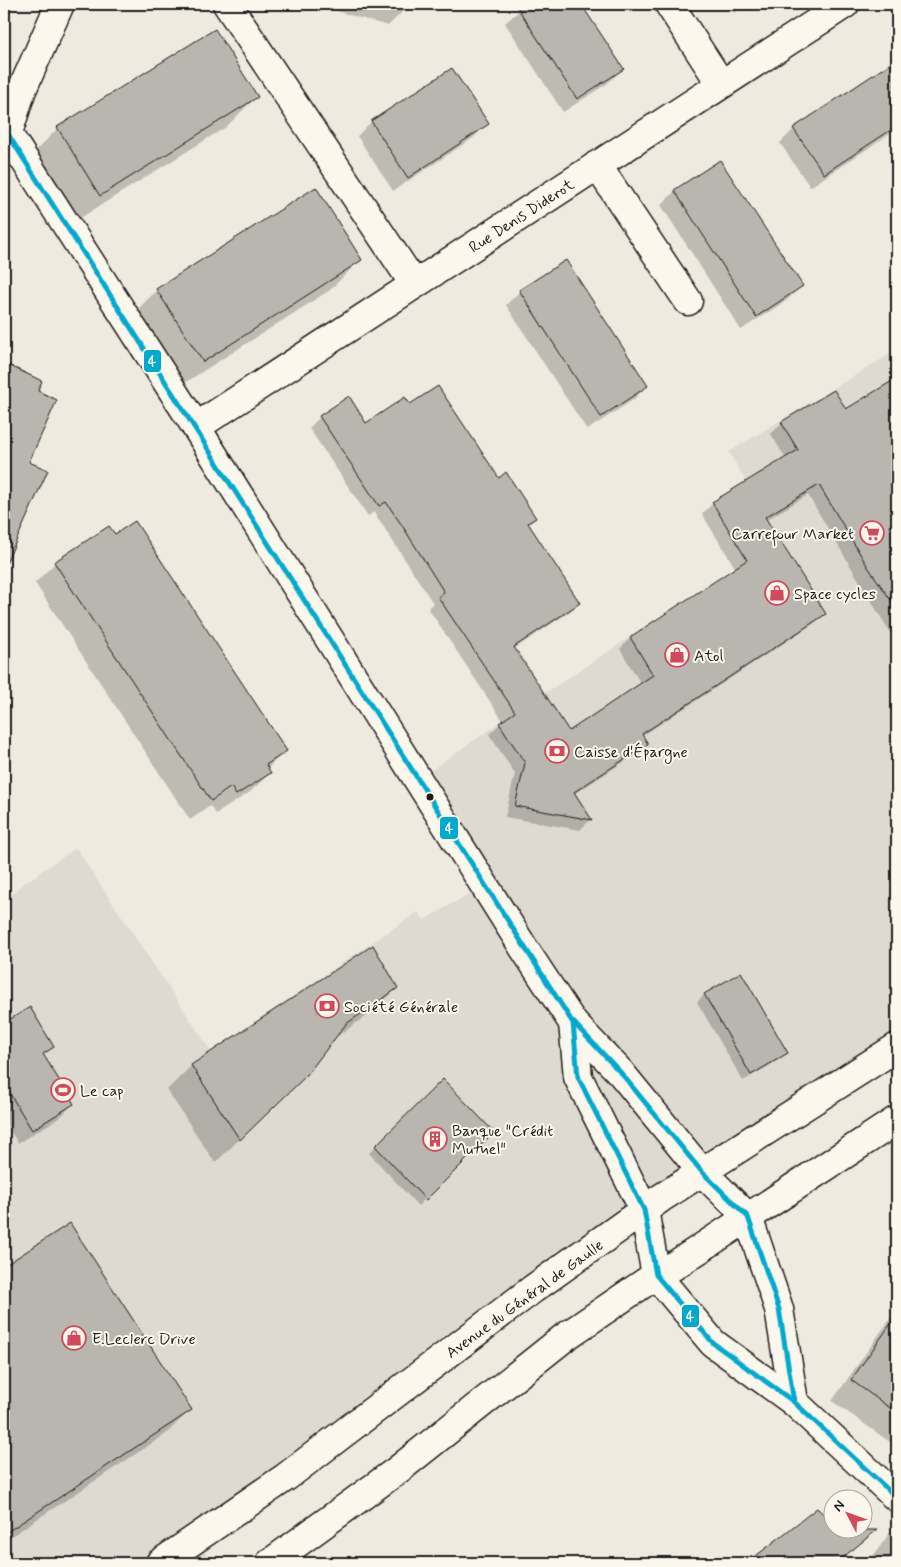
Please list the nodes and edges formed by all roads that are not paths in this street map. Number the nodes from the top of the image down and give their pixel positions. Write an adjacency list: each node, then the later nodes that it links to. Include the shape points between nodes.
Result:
1 (60, 4): 6 (street)
2 (227, 4): 8 (street)
3 (669, 4): 5 (street)
4 (845, 4): 5 (street, Rue Denis Diderot)
5 (721, 84): 7 (street, Rue Denis Diderot)
6 (5, 137): 10 (street)
7 (597, 166): 8 (street, Rue Denis Diderot); 9 (street)
8 (414, 284): 10 (street, Rue Denis Diderot)
9 (688, 301)
10 (196, 427): 11 (street)
11 (573, 1022): 14 (street, via 621,1073); 15 (street, via 578,1077)
12 (897, 1047): 14 (street, Avenue du Général de Gaulle)
13 (897, 1120): 16 (street)
14 (702, 1172): 15 (street, Avenue du Général de Gaulle); 16 (street)
15 (644, 1210): 17 (street); 20 (street, Avenue du Général de Gaulle, via 533,1289 286,1477)
16 (748, 1217): 17 (street); 18 (street, via 779,1309)
17 (656, 1275): 18 (street, via 713,1343); 21 (street, via 565,1337 399,1469)
18 (794, 1402): 19 (street)
19 (897, 1498)
20 (160, 1563)
21 (270, 1563)

